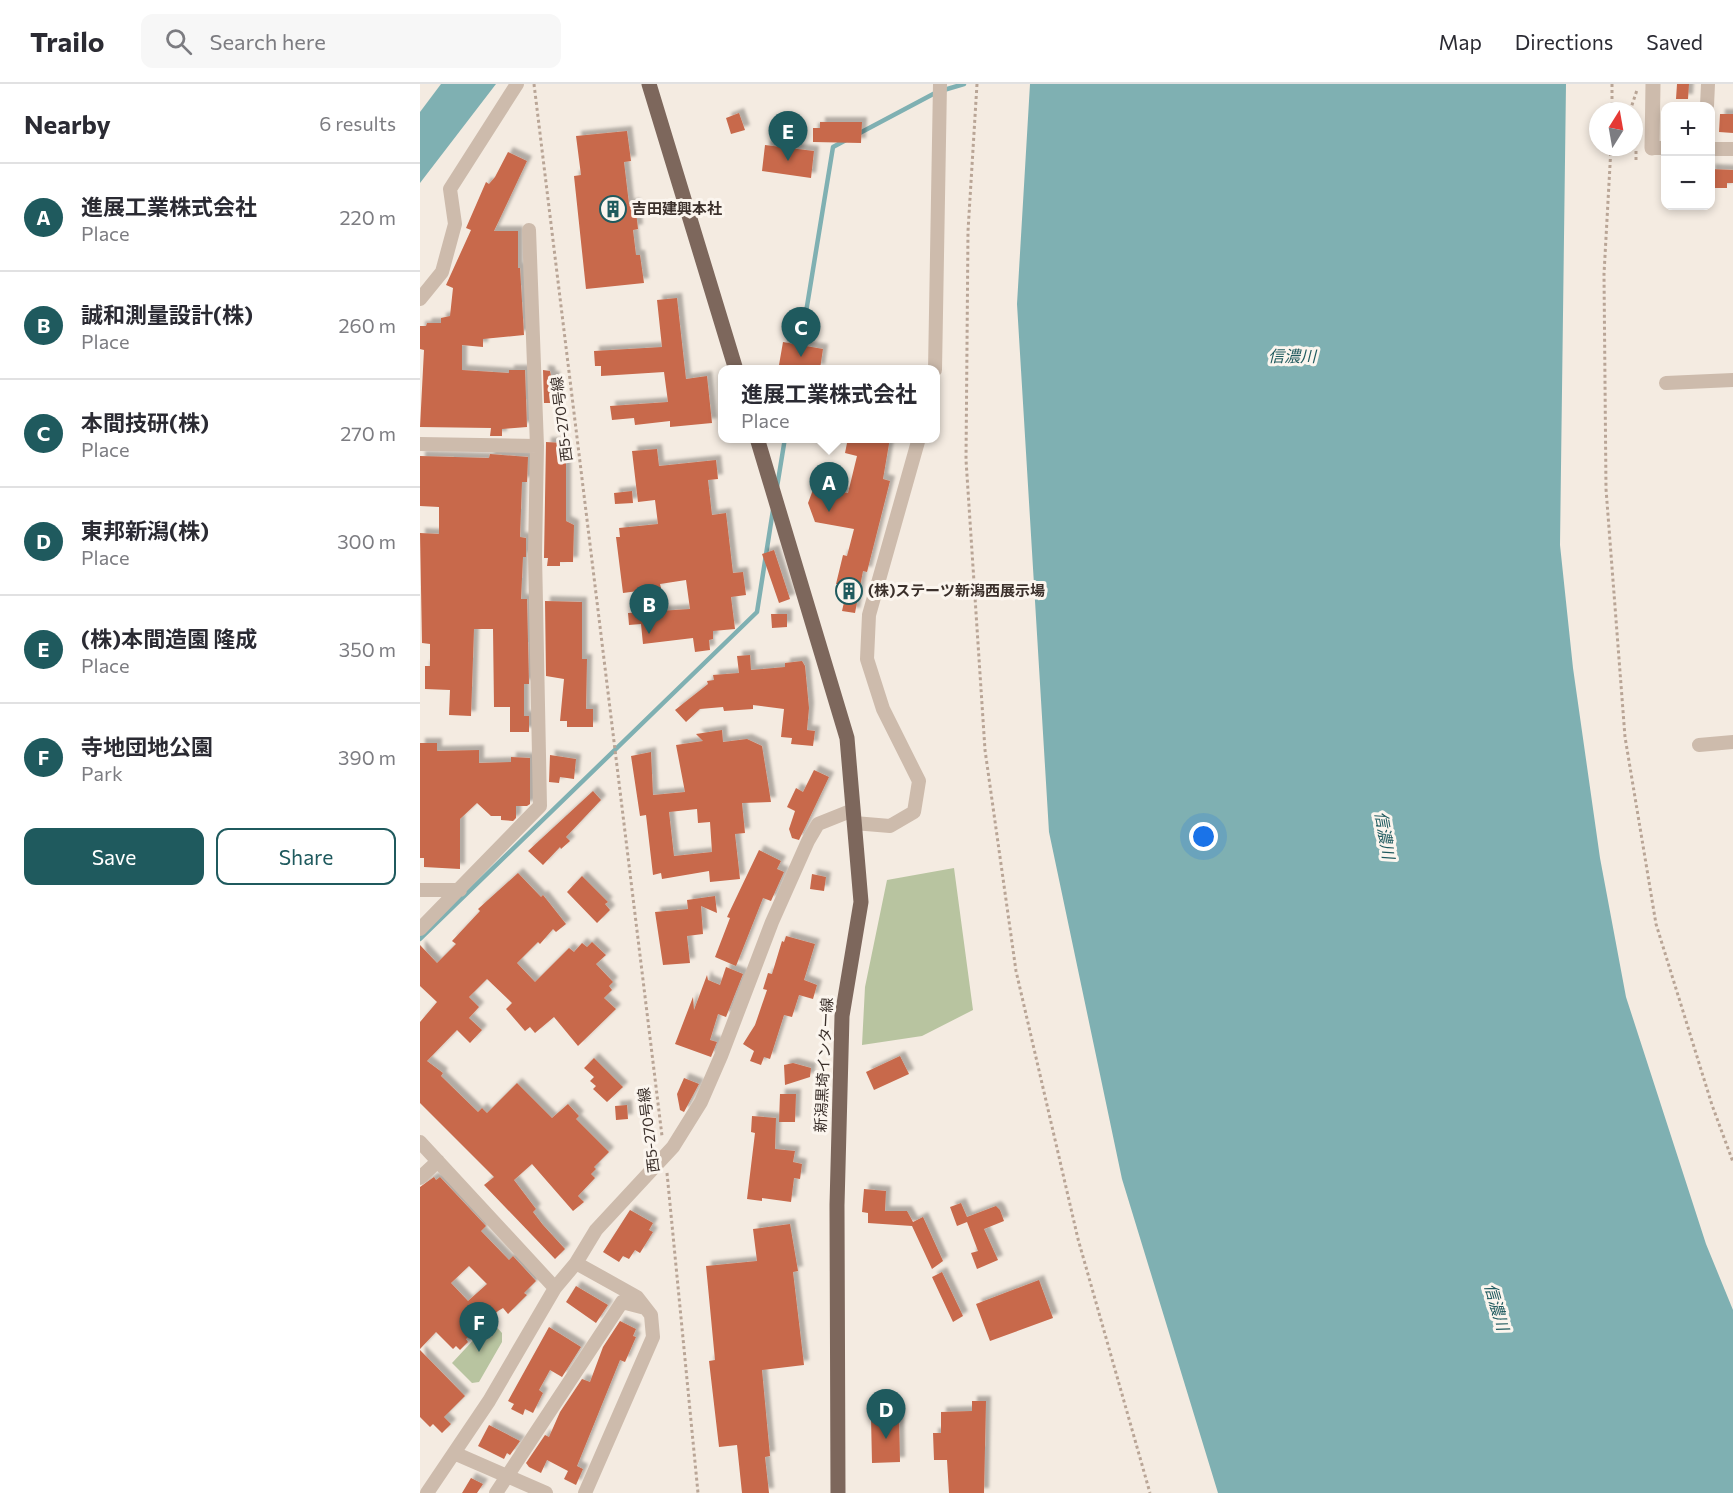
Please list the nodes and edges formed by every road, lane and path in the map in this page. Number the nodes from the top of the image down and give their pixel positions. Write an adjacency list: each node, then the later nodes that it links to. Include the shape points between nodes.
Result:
1 (517, 84): 17 (street, via 450,189 453,233 442,272)
2 (534, 84): 33 (path, 西5-270号線)
3 (649, 84): 18 (main road)
4 (940, 84): 19 (street)
5 (977, 84): 48 (path, via 968,231 966,460 985,750 1016,971 1078,1239)
6 (1612, 84): 9 (path)
7 (1708, 84): 11 (street)
8 (1646, 85): 10 (path); 12 (street)
9 (1611, 102)
10 (1636, 102)
11 (1707, 102)
12 (1659, 148)
13 (1733, 148): 14 (street)
14 (1715, 149)
15 (1611, 156): 35 (path, via 1604,274 1606,489 1625,738 1656,924)
16 (530, 230): 25 (street)
17 (420, 299)
18 (735, 365)
19 (935, 365)
20 (1733, 380): 21 (street)
21 (1666, 383)
22 (758, 443): 28 (main road, 新潟黒埼インター線, via 847,738)
23 (918, 443): 28 (street, via 869,615 867,659 883,709 919,781 914,812 890,826)
24 (420, 444): 25 (street)
25 (537, 446): 30 (street, via 540,806)
26 (1733, 742): 27 (street)
27 (1699, 745)
28 (854, 817): 33 (street, via 818,824 808,841 701,1102); 47 (main road, 新潟黒埼インター線, via 861,902 842,1016 837,1205)
29 (420, 890): 30 (street)
30 (460, 890): 31 (street)
31 (420, 929)
32 (420, 1142): 34 (street)
33 (665, 1156): 37 (street, via 596,1230); 46 (path, 西5-270号線)
34 (438, 1161): 36 (street); 38 (street)
35 (1733, 1162)
36 (420, 1178)
37 (576, 1263): 38 (street); 39 (street, via 637,1297)
38 (555, 1288): 40 (street)
39 (646, 1309): 41 (street, via 622,1302); 45 (street, via 651,1315 653,1338)
40 (454, 1453): 41 (street); 42 (street)
41 (507, 1476): 43 (street); 44 (street)
42 (426, 1493)
43 (496, 1493)
44 (546, 1493)
45 (585, 1493)
46 (698, 1493)
47 (838, 1493)
48 (1150, 1493)

